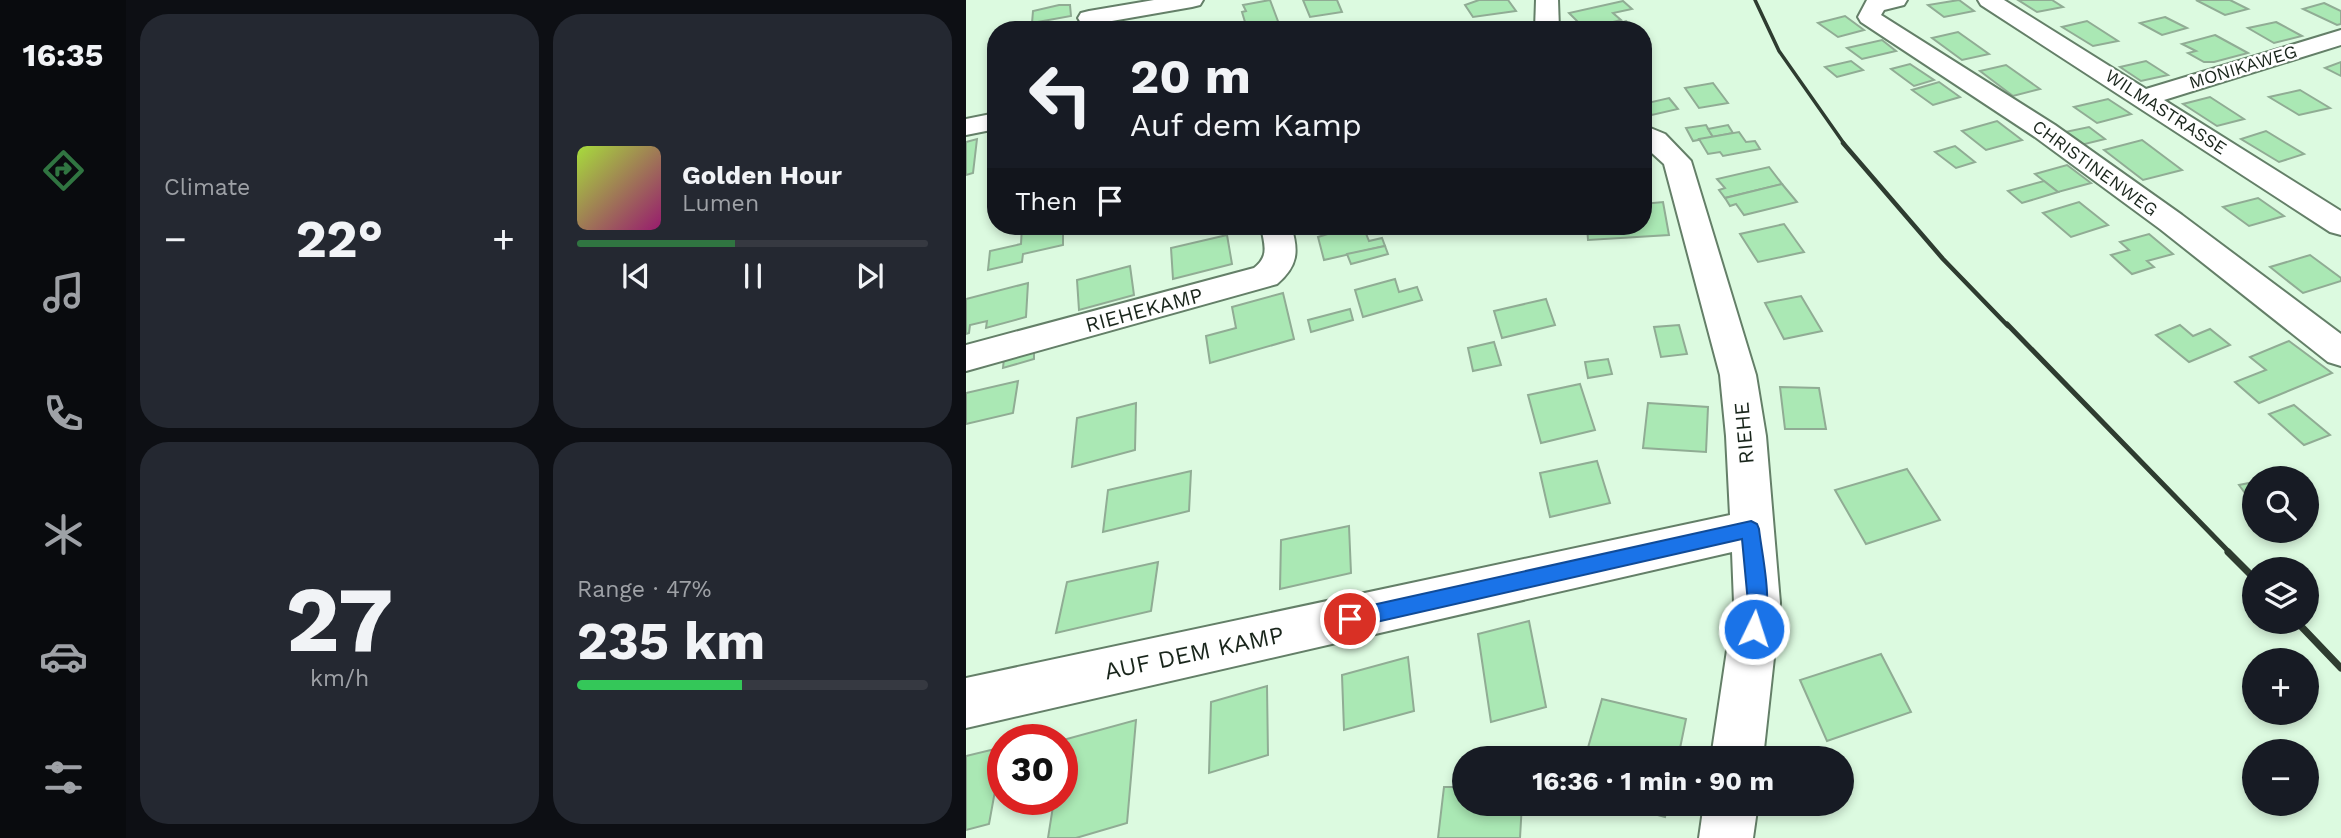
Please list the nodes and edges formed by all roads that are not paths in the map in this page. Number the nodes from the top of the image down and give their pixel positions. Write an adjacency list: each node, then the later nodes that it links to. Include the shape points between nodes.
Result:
1 (1192, 0): 5 (street)
2 (1547, 0): 6 (street)
3 (1896, 0): 14 (street, CHRISTINENWEG, via 1875,5 1869,17 2045,131)
4 (1989, 0): 8 (street, WILMASTRASSE)
5 (1089, 18)
6 (1547, 21)
7 (2341, 37): 8 (street, MONIKAWEG)
8 (2145, 98): 12 (street, WILMASTRASSE)
9 (987, 123): 10 (street)
10 (966, 127)
11 (1652, 138): 16 (street, RIEHE, via 1677,160 1738,375)
12 (2341, 225)
13 (1277, 235): 15 (street, RIEHEKAMP, via 1281,260 1265,276)
14 (2341, 353)
15 (966, 358)
16 (1751, 529): 17 (street, AUF DEM KAMP); 18 (street, RIEHE, via 1757,603)
17 (966, 703)
18 (1739, 746)
19 (1729, 816): 20 (street)
20 (1726, 838)

